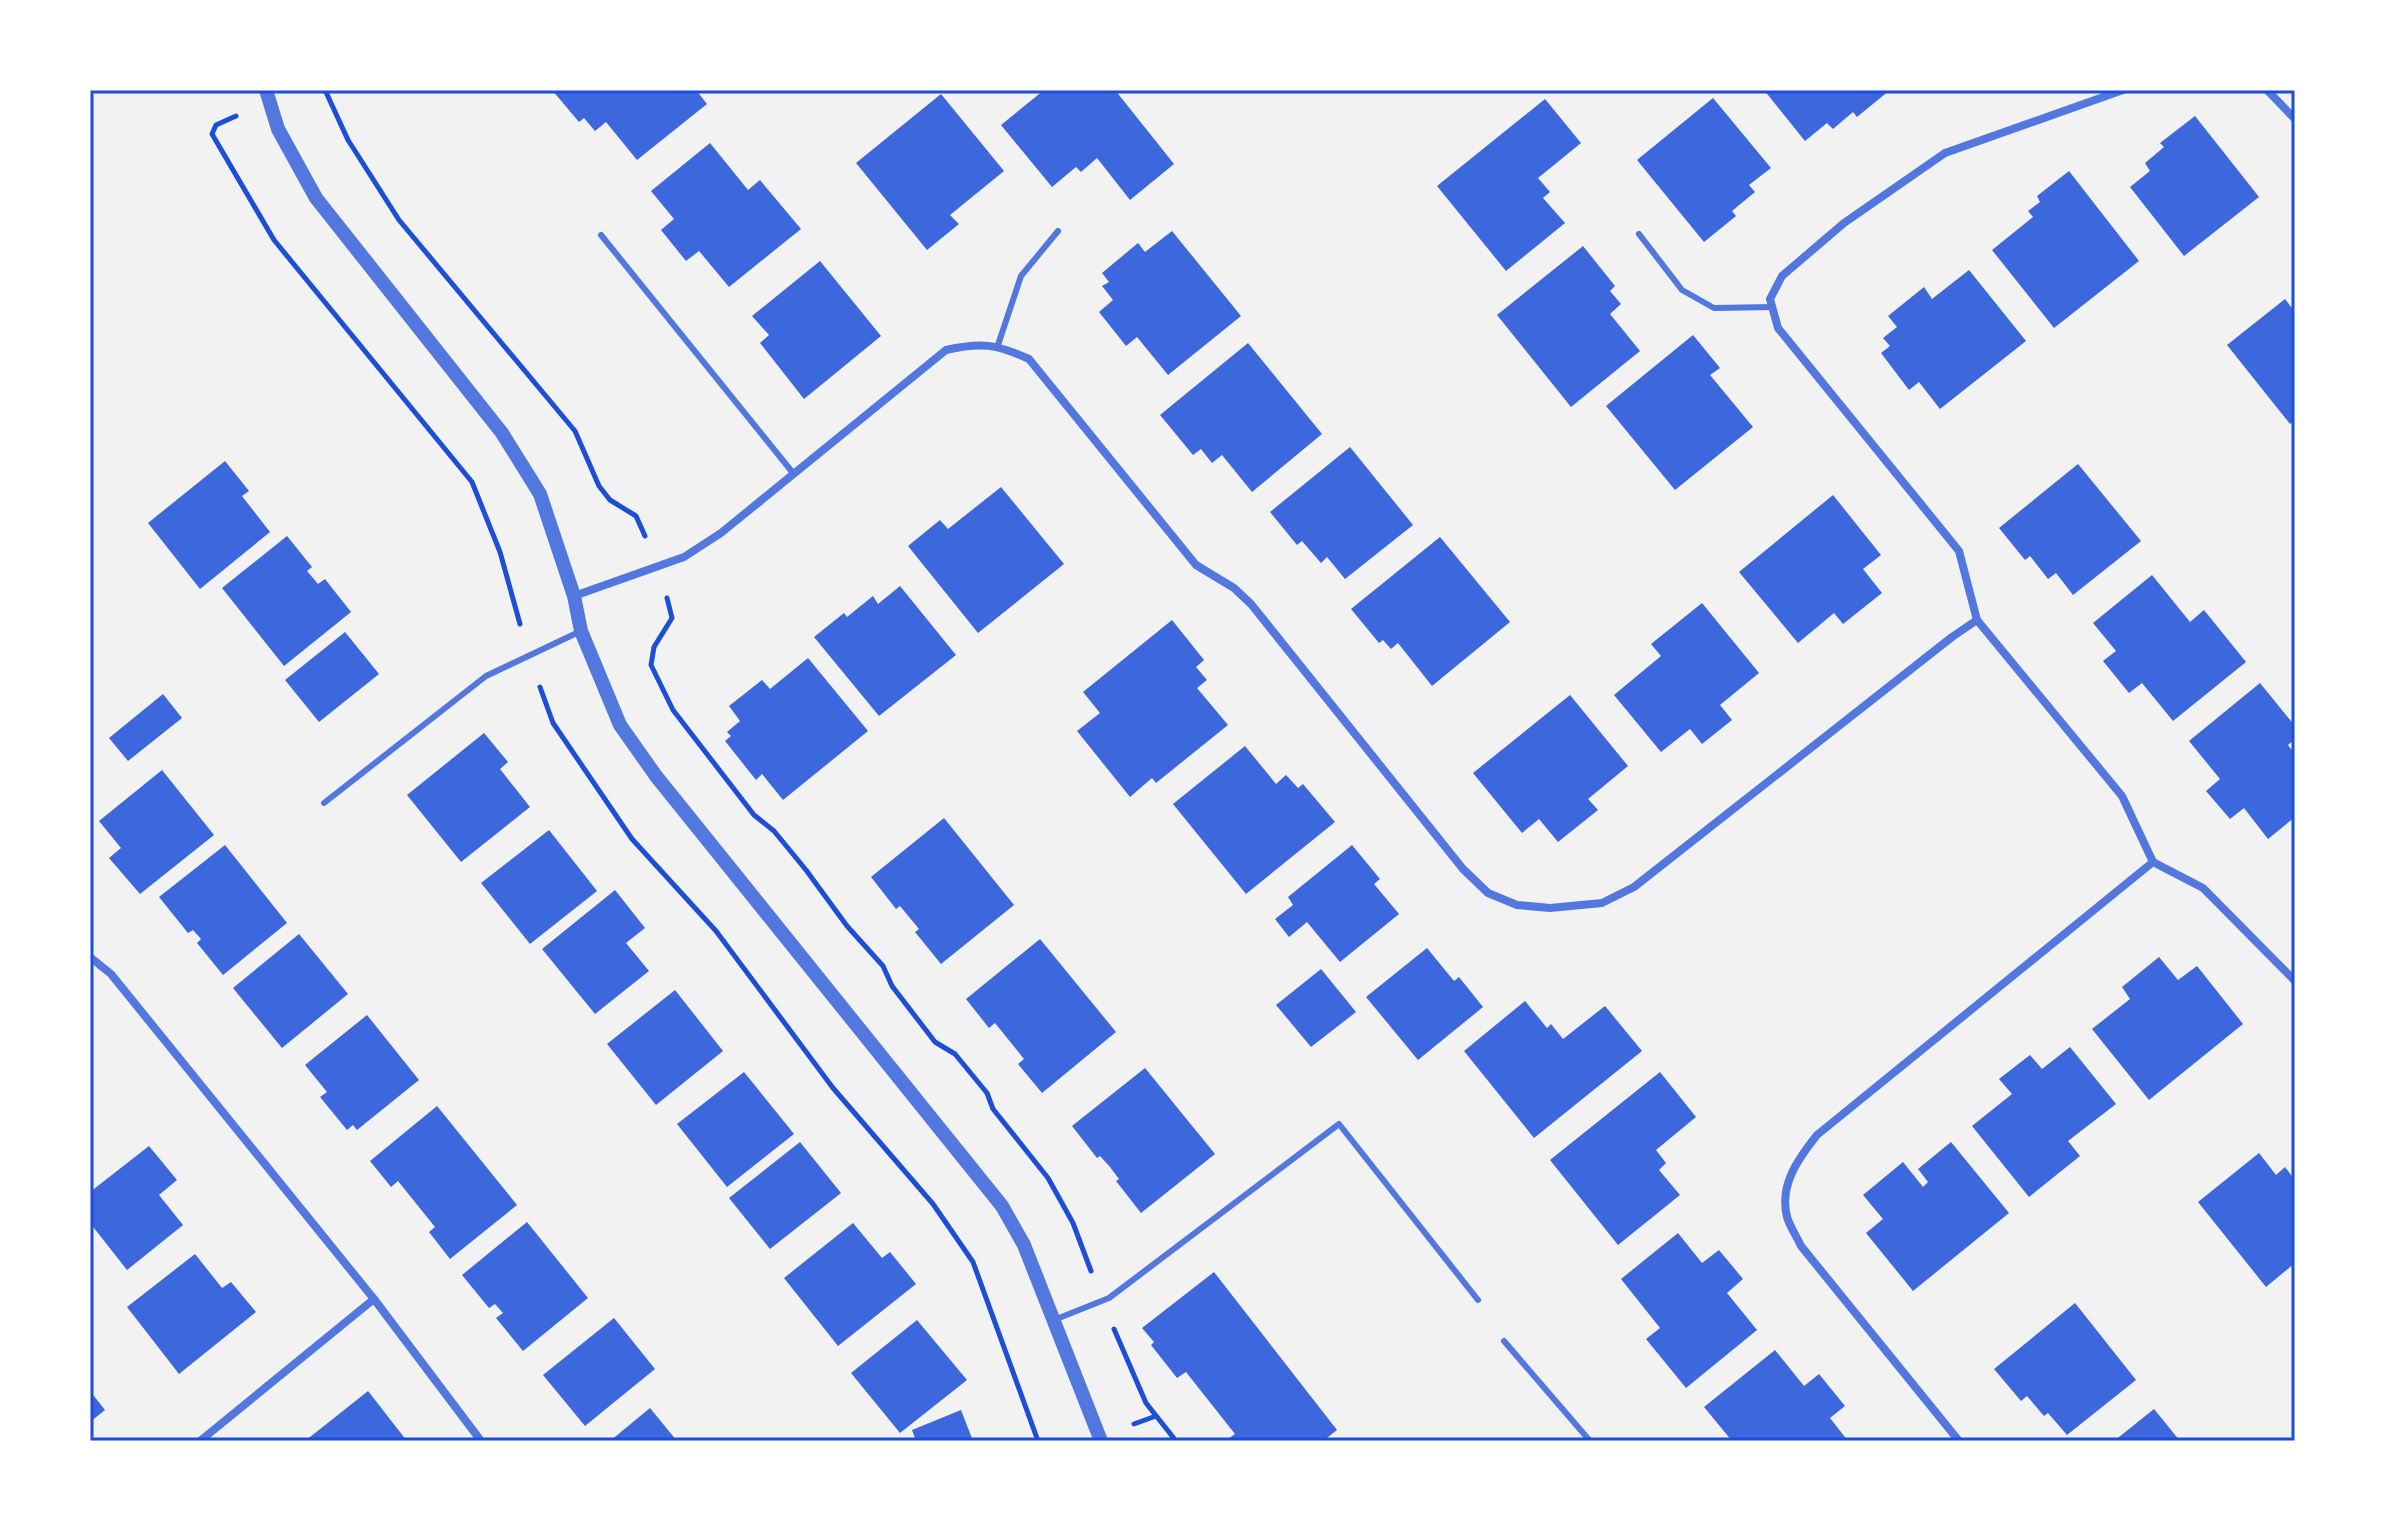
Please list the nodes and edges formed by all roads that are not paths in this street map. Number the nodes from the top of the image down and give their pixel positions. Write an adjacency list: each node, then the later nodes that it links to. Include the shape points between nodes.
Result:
1 (266, 90): 11 (street, via 278,129 316,198 502,433 540,494)
2 (2123, 90): 8 (street, via 1945,153 1844,223 1782,276 1770,299)
3 (2267, 90): 4 (street)
4 (2295, 119)
5 (1058, 231): 9 (lane, via 1021,276)
6 (1639, 234): 8 (lane, via 1682,290 1714,308)
7 (601, 235): 10 (lane)
8 (1773, 307): 12 (street, via 1778,328 1959,551)
9 (997, 348): 10 (street, via 975,343 946,350); 12 (street, via 1029,359 1196,565 1251,604 1463,869 1488,893 1517,905 1602,903 1634,887)
10 (793, 473): 11 (street, via 684,557)
11 (574, 596): 13 (street)
12 (1977, 620): 15 (street, via 2122,796)
13 (581, 631): 14 (lane, via 486,676); 20 (street, via 620,725 656,776 1002,1206)
14 (324, 803)
15 (2153, 862): 17 (street, via 2203,888); 26 (street, via 1817,1135 1786,1188 1787,1217 1801,1246)
16 (90, 957): 18 (street, via 111,974)
17 (2295, 981)
18 (374, 1299): 22 (street); 23 (street)
19 (1478, 1300): 20 (lane, via 1339,1124 1109,1298)
20 (1054, 1320): 24 (street)
21 (1504, 1341): 25 (lane)
22 (200, 1441)
23 (481, 1441)
24 (1101, 1441)
25 (1590, 1441)
26 (1959, 1441)

